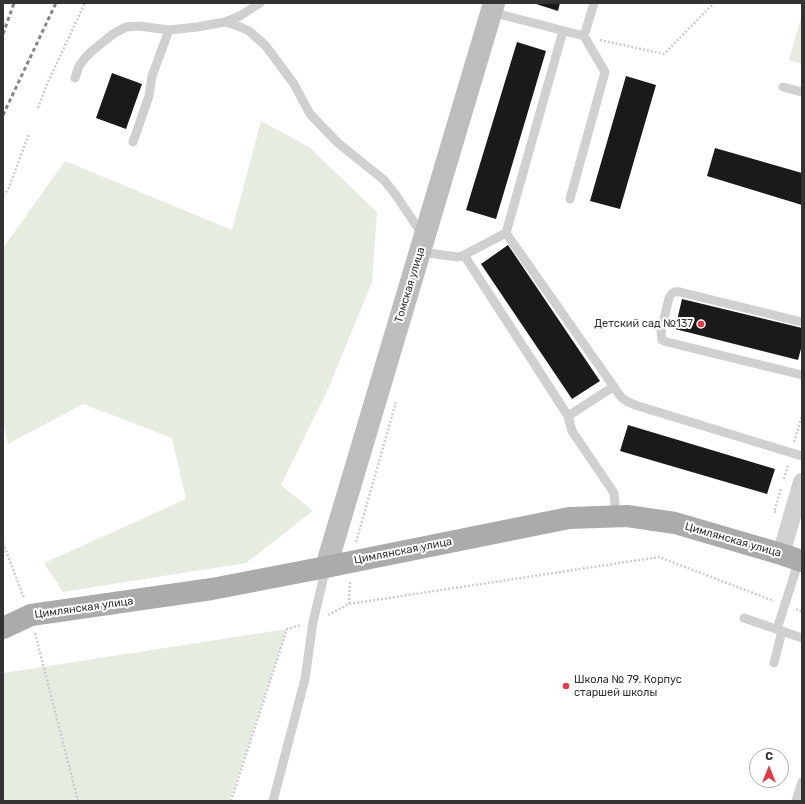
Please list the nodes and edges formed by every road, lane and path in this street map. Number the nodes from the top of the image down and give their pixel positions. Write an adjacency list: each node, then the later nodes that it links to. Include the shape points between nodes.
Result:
1 (85, 3): 13 (path)
2 (260, 3): 6 (lane)
3 (594, 3): 9 (lane)
4 (714, 3): 9 (path, via 664,54)
5 (492, 7): 8 (lane); 19 (street, Томская улица)
6 (225, 22): 7 (lane); 19 (lane, via 249,32 265,45 294,84 310,114 338,143 384,180 395,194)
7 (169, 30): 10 (lane, via 139,26 119,30 92,50 79,66); 15 (lane, via 152,76 149,96)
8 (563, 31): 9 (lane); 18 (lane)
9 (584, 36): 17 (lane, via 605,72)
10 (75, 78)
11 (783, 87): 12 (lane)
12 (802, 92)
13 (38, 108)
14 (29, 134): 16 (path, via 8,190)
15 (133, 142)
16 (3, 195)
17 (570, 199)
18 (506, 233): 20 (lane); 23 (lane)
19 (422, 244): 20 (lane, via 453,257); 32 (street, Томская улица)
20 (464, 255): 25 (lane)
21 (802, 322): 22 (lane, via 675,291 669,298 661,331 662,340 667,342)
22 (802, 375)
23 (613, 387): 25 (lane); 26 (lane, via 621,398 638,406)
24 (397, 400): 31 (path)
25 (568, 416): 28 (lane, via 572,431 614,493)
26 (802, 456)
27 (802, 482): 30 (street)
28 (616, 516): 30 (main road, Цимлянская улица, via 675,523); 31 (main road, Цимлянская улица, via 569,518)
29 (3, 543): 36 (path)
30 (794, 558): 34 (lane)
31 (350, 562): 32 (main road, Цимлянская улица); 33 (path)
32 (326, 567): 36 (main road, Цимлянская улица, via 212,589); 38 (lane)
33 (349, 604): 34 (path, via 659,557); 38 (path)
34 (785, 605): 35 (path); 40 (lane)
35 (802, 612)
36 (31, 615): 39 (main road, Цимлянская улица); 44 (path)
37 (744, 618): 40 (lane)
38 (313, 622): 45 (path, via 286,629); 46 (lane, via 305,679)
39 (3, 628)
40 (779, 630): 41 (lane); 42 (lane)
41 (802, 638)
42 (774, 663)
43 (802, 782): 47 (lane)
44 (78, 801)
45 (230, 801)
46 (273, 801)
47 (796, 801)

